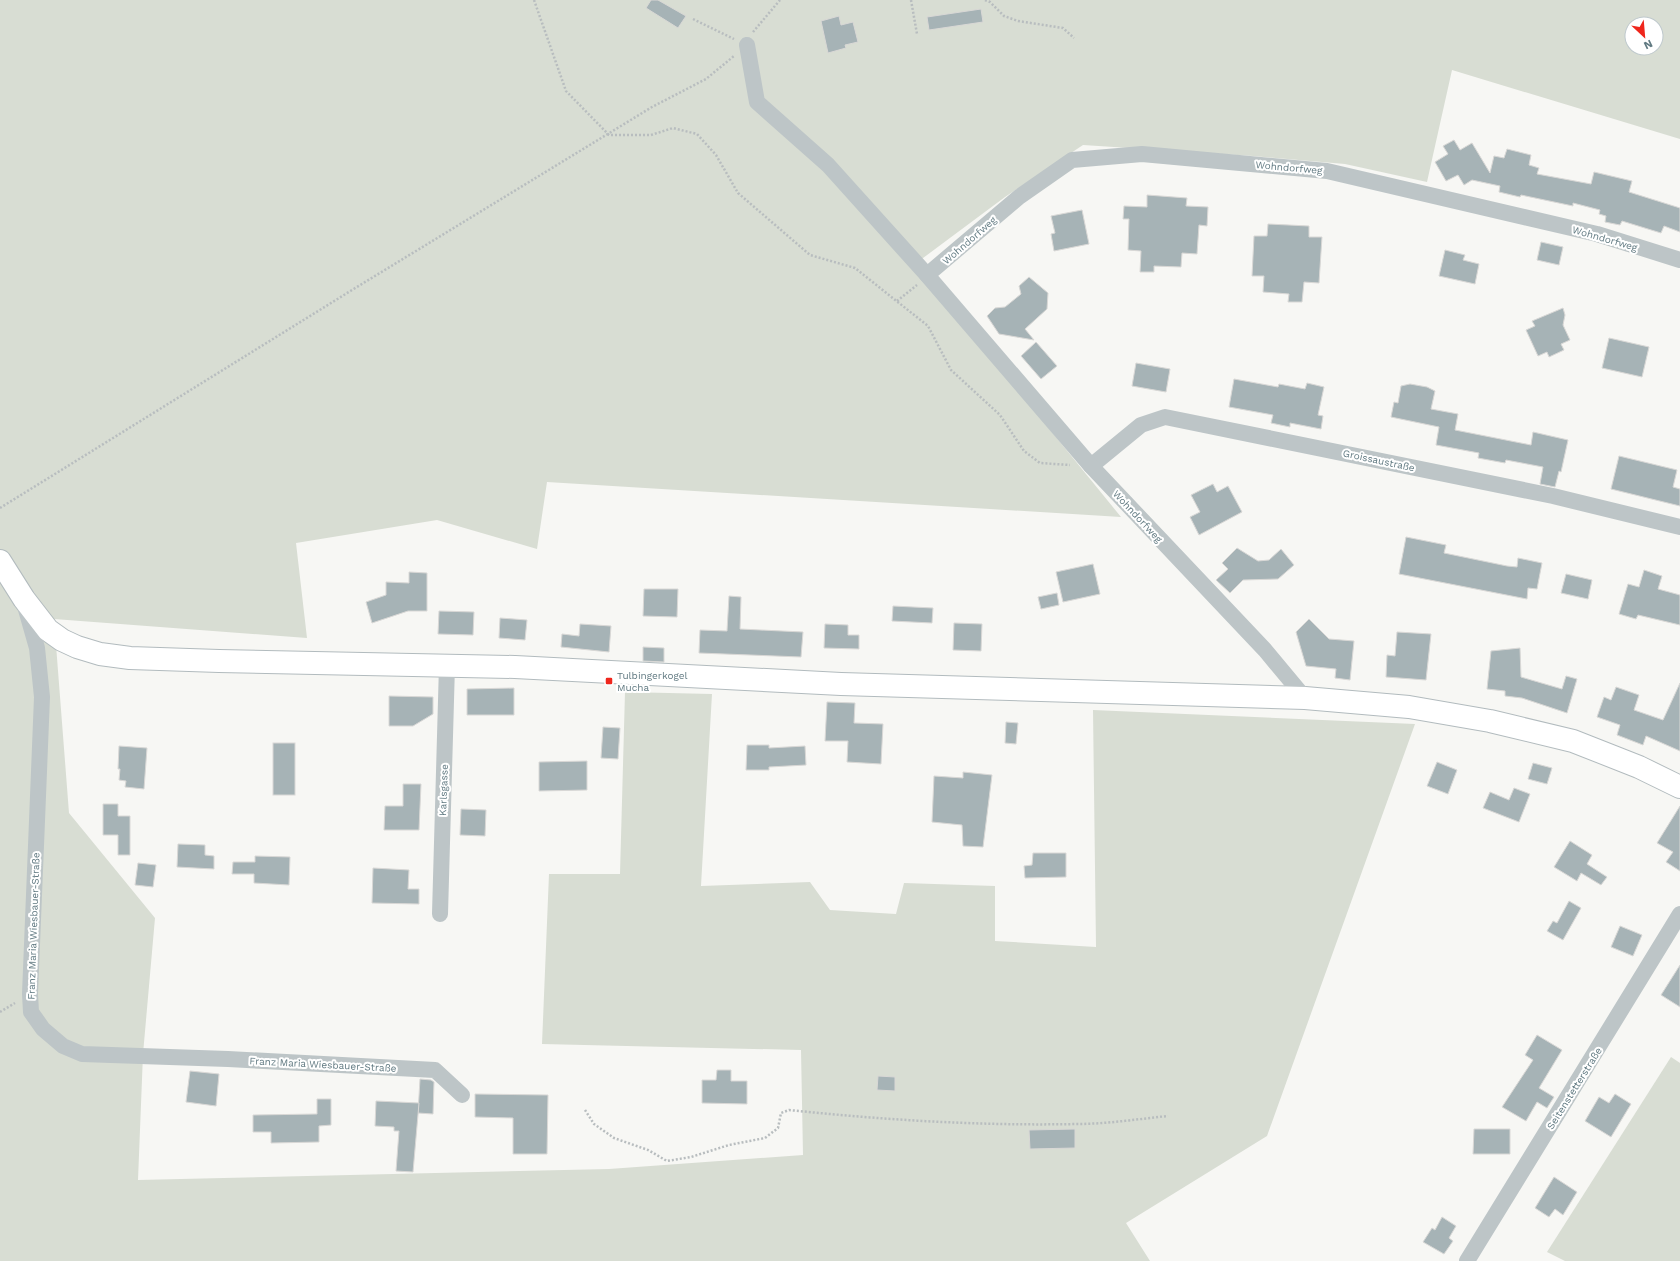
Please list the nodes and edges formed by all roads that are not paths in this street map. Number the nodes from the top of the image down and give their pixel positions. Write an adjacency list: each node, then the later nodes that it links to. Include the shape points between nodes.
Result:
1 (747, 45): 3 (street, Wohndorfweg, via 757,102 828,165)
2 (1680, 260): 3 (street, Wohndorfweg, via 1597,234 1328,171 1142,154 1072,160 1019,197)
3 (927, 275): 4 (street, Wohndorfweg)
4 (1091, 466): 5 (street, Groissaustraße, via 1141,425 1165,417 1553,496); 9 (street, Wohndorfweg, via 1265,650)
5 (1680, 527)
6 (0, 561): 7 (street)
7 (24, 599): 8 (street, via 48,630 77,647 100,654 130,658 219,661); 13 (street, Franz Maria Wiesbauer-Straße, via 37,648 42,697 30,1012 43,1030 63,1046 82,1054 434,1070)
8 (446, 665): 9 (street, via 887,685); 11 (street, Karlsgasse)
9 (1305, 698): 10 (street, via 1409,707 1490,721 1573,741 1639,767)
10 (1680, 787)
11 (440, 914)
12 (1680, 914): 14 (street, Seitenstetterstraße)
13 (462, 1095)
14 (1467, 1261)

